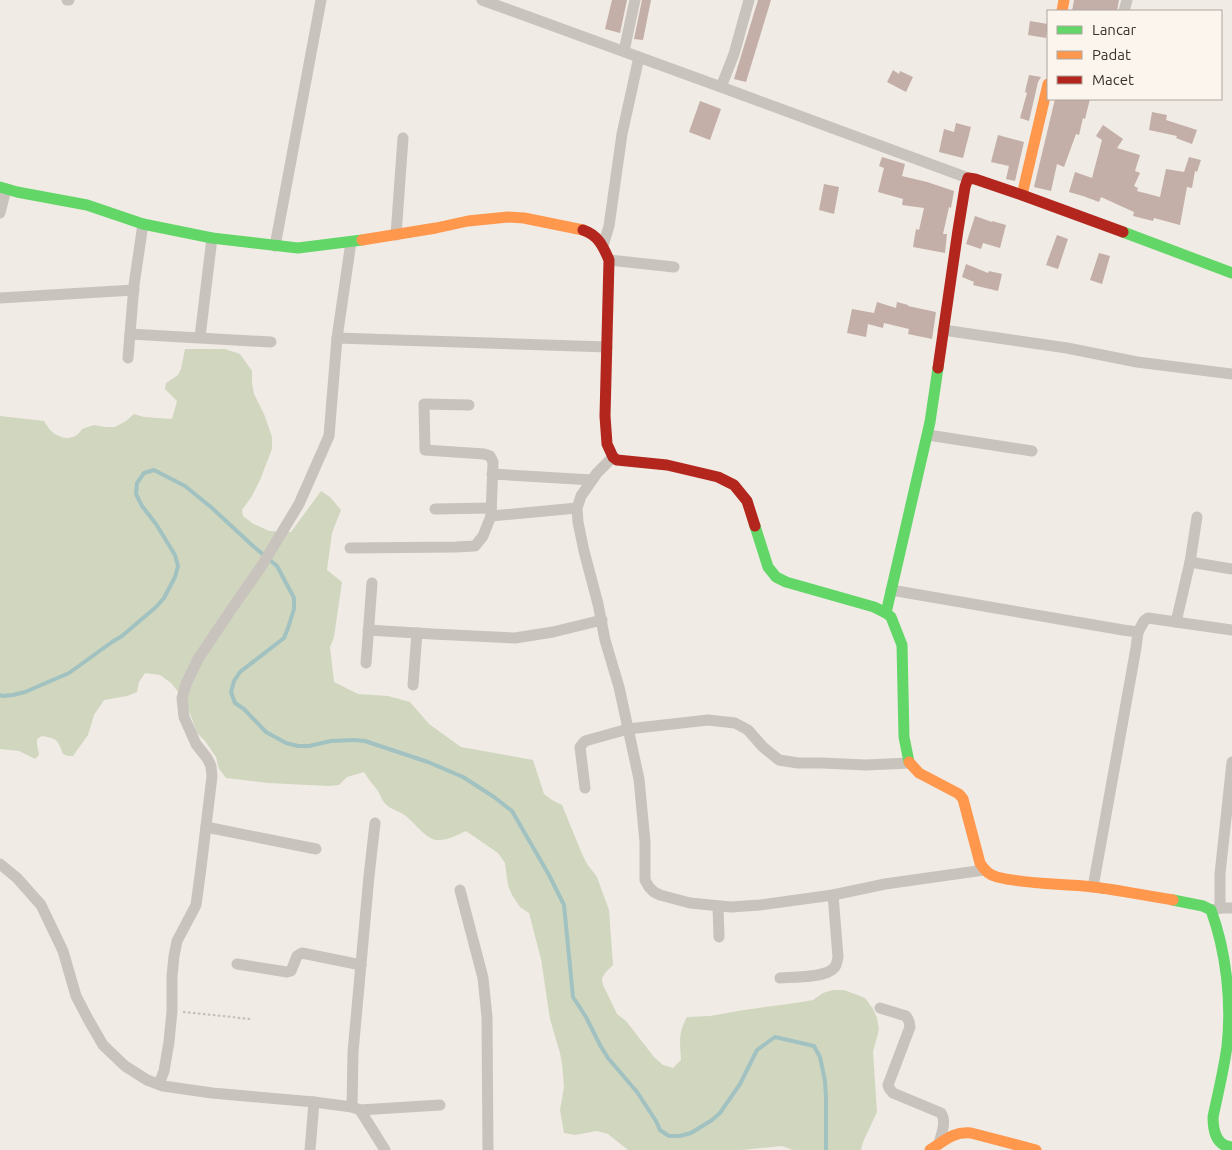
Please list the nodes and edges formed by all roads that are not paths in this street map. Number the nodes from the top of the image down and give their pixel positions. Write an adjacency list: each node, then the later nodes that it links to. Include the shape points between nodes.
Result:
1 (321, 0): 18 (street)
2 (482, 0): 5 (street)
3 (634, 0): 5 (street)
4 (749, 0): 7 (street)
5 (624, 51): 6 (street)
6 (639, 57): 7 (street); 19 (street, via 622,134)
7 (722, 87): 10 (street)
8 (1047, 88): 12 (main road)
9 (403, 138): 15 (street)
10 (968, 178): 12 (main road); 25 (main road)
11 (3, 188): 13 (street); 14 (main road, via 87,205)
12 (1022, 195): 22 (main road)
13 (0, 213)
14 (143, 224): 16 (main road); 23 (street)
15 (396, 235): 17 (main road); 19 (main road, via 508,217 584,230)
16 (212, 238): 18 (main road); 27 (street)
17 (351, 242): 18 (main road, via 298,248); 28 (street)
18 (276, 246)
19 (604, 246): 20 (main road)
20 (609, 260): 21 (street); 30 (main road)
21 (674, 267)
22 (1232, 274)
23 (134, 290): 24 (street); 26 (street)
24 (0, 298)
25 (943, 330): 32 (street); 34 (main road)
26 (130, 334): 27 (street); 31 (street)
27 (200, 337): 29 (street)
28 (336, 338): 30 (street); 62 (street, via 329,436 299,504 261,567 198,659 182,698 184,717 196,744 211,766)
29 (271, 342)
30 (607, 347): 36 (main road, via 605,416 607,444)
31 (128, 358)
32 (1232, 374)
33 (469, 405): 37 (street, via 424,404 425,450 490,456)
34 (928, 435): 35 (street); 47 (main road)
35 (1032, 451)
36 (613, 457): 38 (street); 48 (main road, via 667,465 718,477 734,485 747,501 768,567 776,577)
37 (492, 474): 38 (street); 41 (street)
38 (592, 480): 39 (street)
39 (577, 508): 41 (street); 49 (street, via 584,551)
40 (435, 509): 41 (street)
41 (491, 512): 43 (street, via 483,536 475,546)
42 (1196, 517): 44 (street)
43 (350, 548)
44 (1190, 562): 45 (street); 50 (street)
45 (1232, 569)
46 (372, 583): 51 (street)
47 (891, 590): 48 (main road); 53 (street)
48 (886, 613): 59 (main road, via 891,617 902,645 904,737)
49 (602, 620): 54 (street, via 515,638); 57 (street)
50 (1176, 622): 52 (street); 53 (street, via 1148,618)
51 (368, 630): 54 (street); 55 (street)
52 (1232, 630)
53 (1138, 632): 66 (street)
54 (417, 633): 56 (street)
55 (366, 663)
56 (413, 684)
57 (628, 729): 59 (street, via 708,720 735,723 748,730 779,760 866,765); 60 (street, via 582,744); 69 (street, via 639,779 645,880 660,895)
58 (1232, 762): 71 (street)
59 (909, 763): 65 (main road, via 918,773 959,794)
60 (585, 788)
61 (376, 823): 74 (street)
62 (206, 827): 63 (street); 77 (street, via 196,905 177,941 174,956 169,1042)
63 (316, 849)
64 (0, 864): 77 (street, via 41,905 63,951 76,996 103,1045 125,1066)
65 (984, 870): 66 (main road, via 998,877); 68 (street, via 884,884)
66 (1093, 887): 71 (main road)
67 (460, 890): 85 (street, via 483,978 487,1017)
68 (833, 895): 69 (street, via 760,905); 75 (street, via 837,964 825,974)
69 (718, 906): 72 (street)
70 (1232, 908): 71 (street)
71 (1215, 909): 82 (main road, via 1226,967 1229,1014 1227,1044 1212,1117 1217,1139)
72 (719, 938)
73 (237, 964): 74 (street, via 287,972 291,971 297,956 302,953)
74 (361, 965): 80 (street, via 353,1052)
75 (780, 978)
76 (880, 1008): 81 (street, via 909,1019 910,1027 888,1088 941,1113 944,1122)
77 (159, 1084): 78 (street, via 212,1093)
78 (314, 1102): 80 (street); 83 (street)
79 (440, 1105): 80 (street)
80 (356, 1108): 84 (street)
81 (934, 1147): 86 (main road, via 962,1132)
82 (1228, 1148)
83 (310, 1150)
84 (385, 1150)
85 (488, 1150)
86 (1036, 1150)

